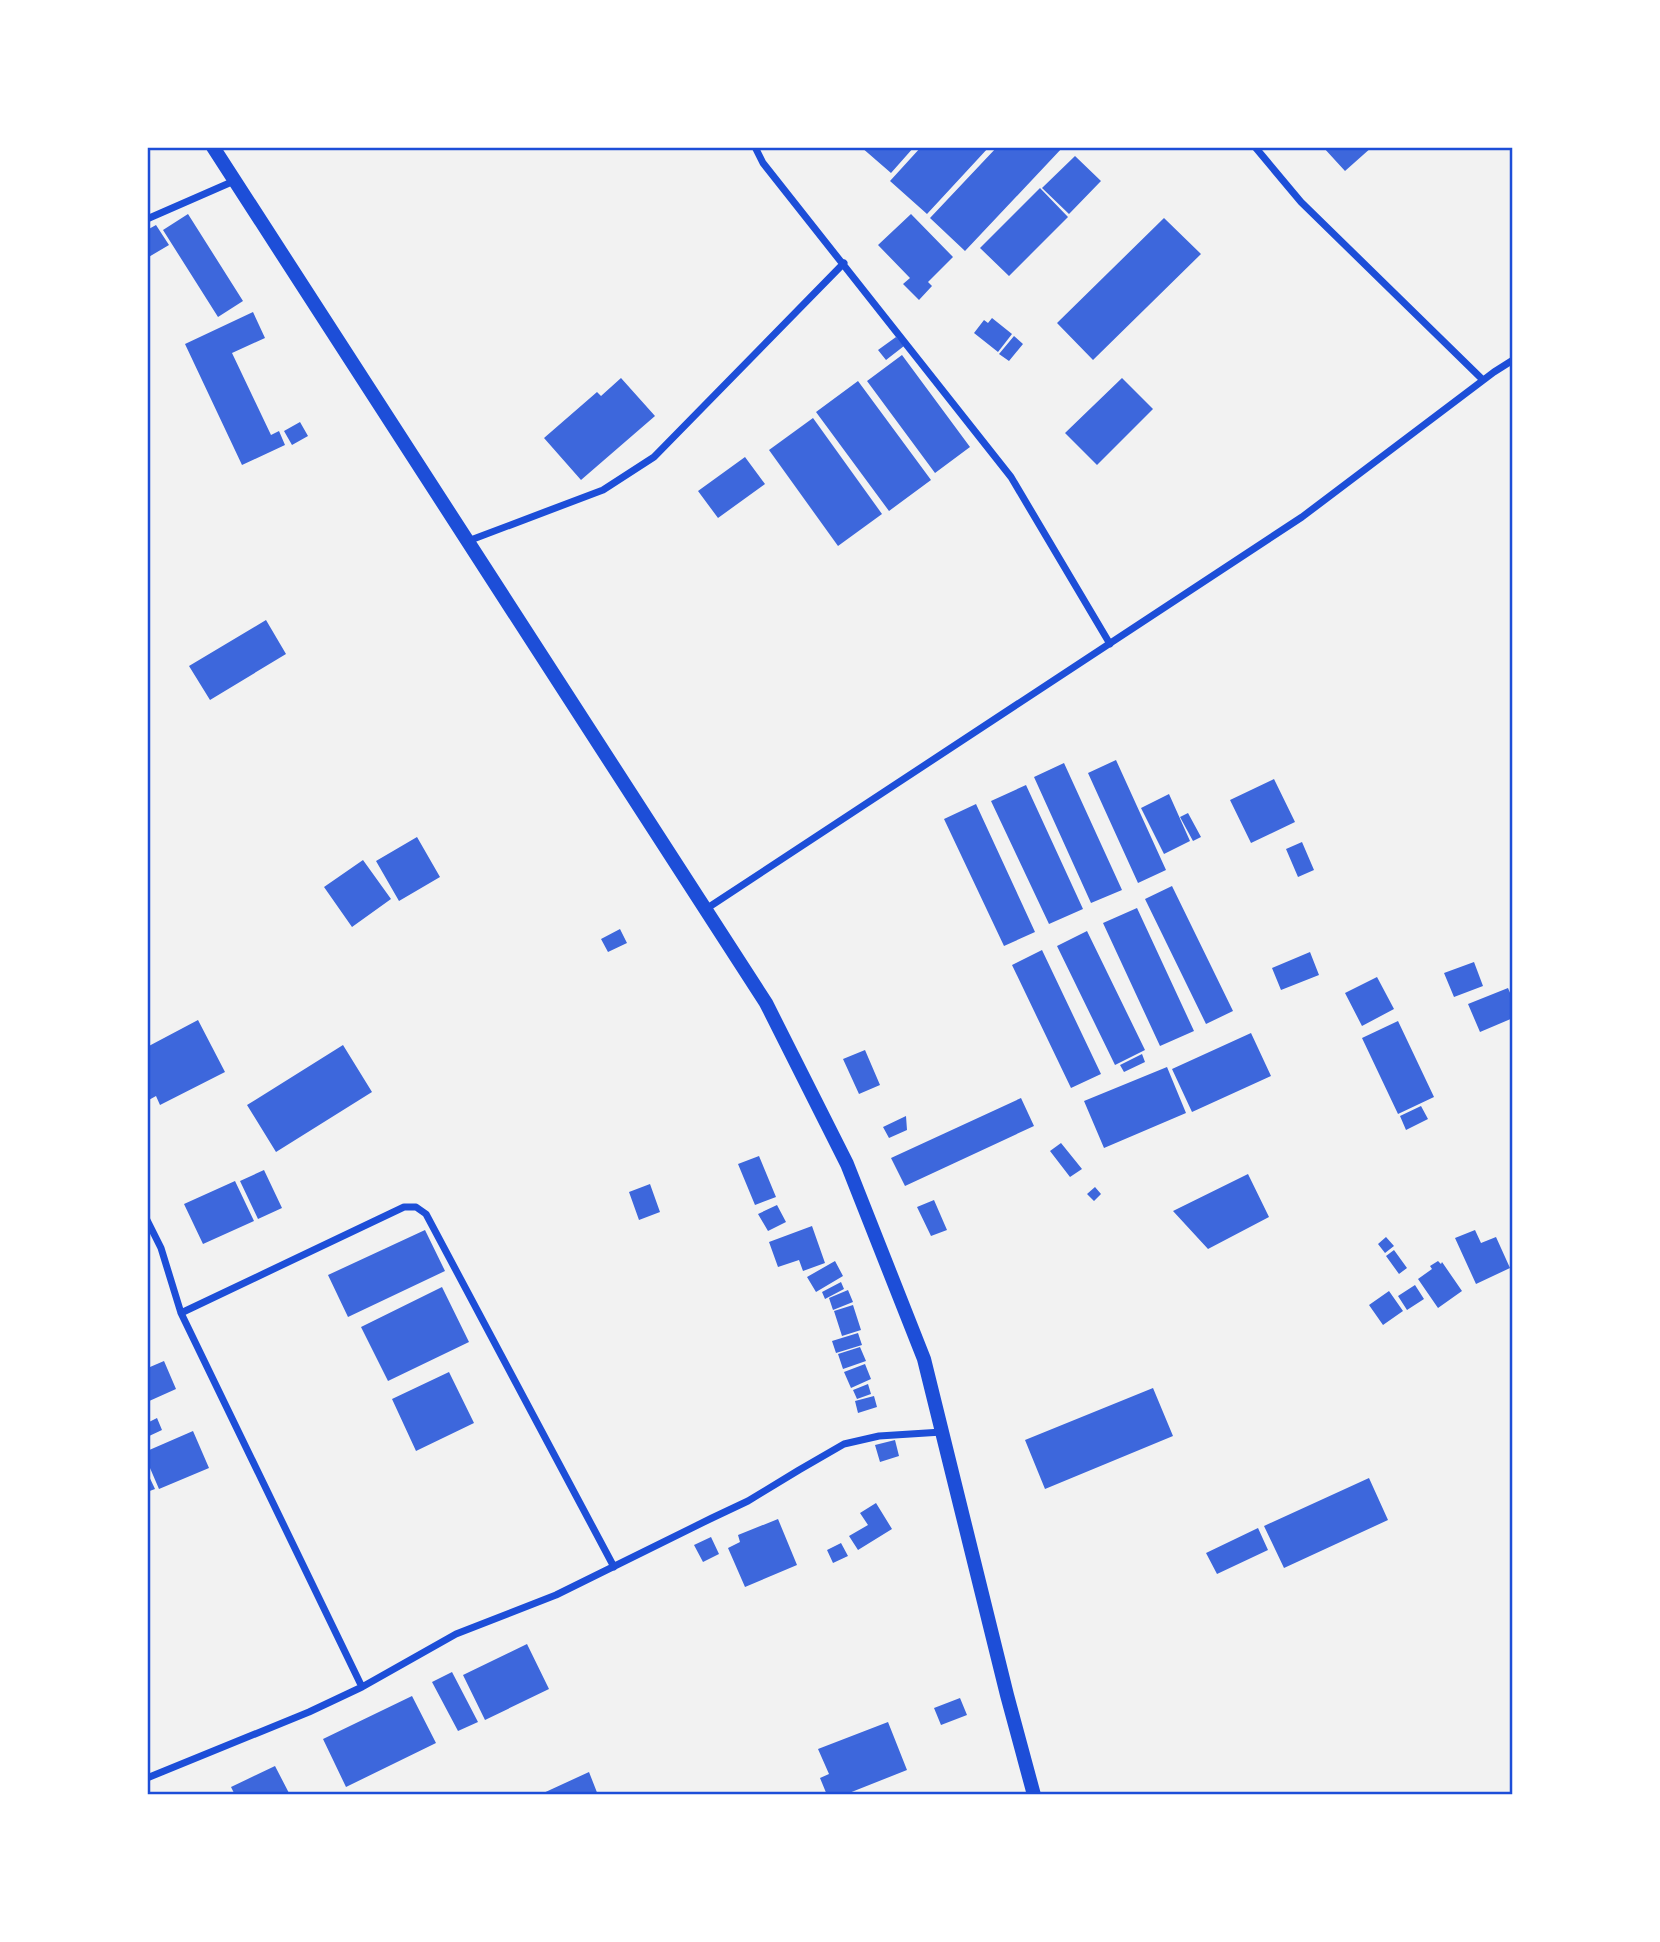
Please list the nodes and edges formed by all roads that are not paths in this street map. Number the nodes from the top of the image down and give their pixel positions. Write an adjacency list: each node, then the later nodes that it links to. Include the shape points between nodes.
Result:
1 (213, 147): 4 (main road)
2 (755, 147): 6 (street)
3 (1255, 147): 8 (street, via 1301,202)
4 (234, 181): 5 (street); 9 (main road)
5 (147, 219)
6 (844, 263): 9 (street, via 654,457 603,491); 10 (street, via 1011,477)
7 (1513, 360): 8 (street)
8 (1483, 380): 10 (street, via 1302,517)
9 (468, 541): 11 (main road)
10 (1110, 643): 11 (street)
11 (706, 909): 14 (main road, via 766,1003 848,1164 924,1359)
12 (147, 1220): 13 (street, via 161,1248)
13 (181, 1313): 15 (street, via 404,1207 416,1207 426,1214); 16 (street)
14 (942, 1432): 15 (street, via 879,1436 844,1444 748,1502); 18 (main road)
15 (614, 1567): 16 (street, via 456,1634)
16 (362, 1687): 17 (street)
17 (147, 1778)
18 (1034, 1795)

